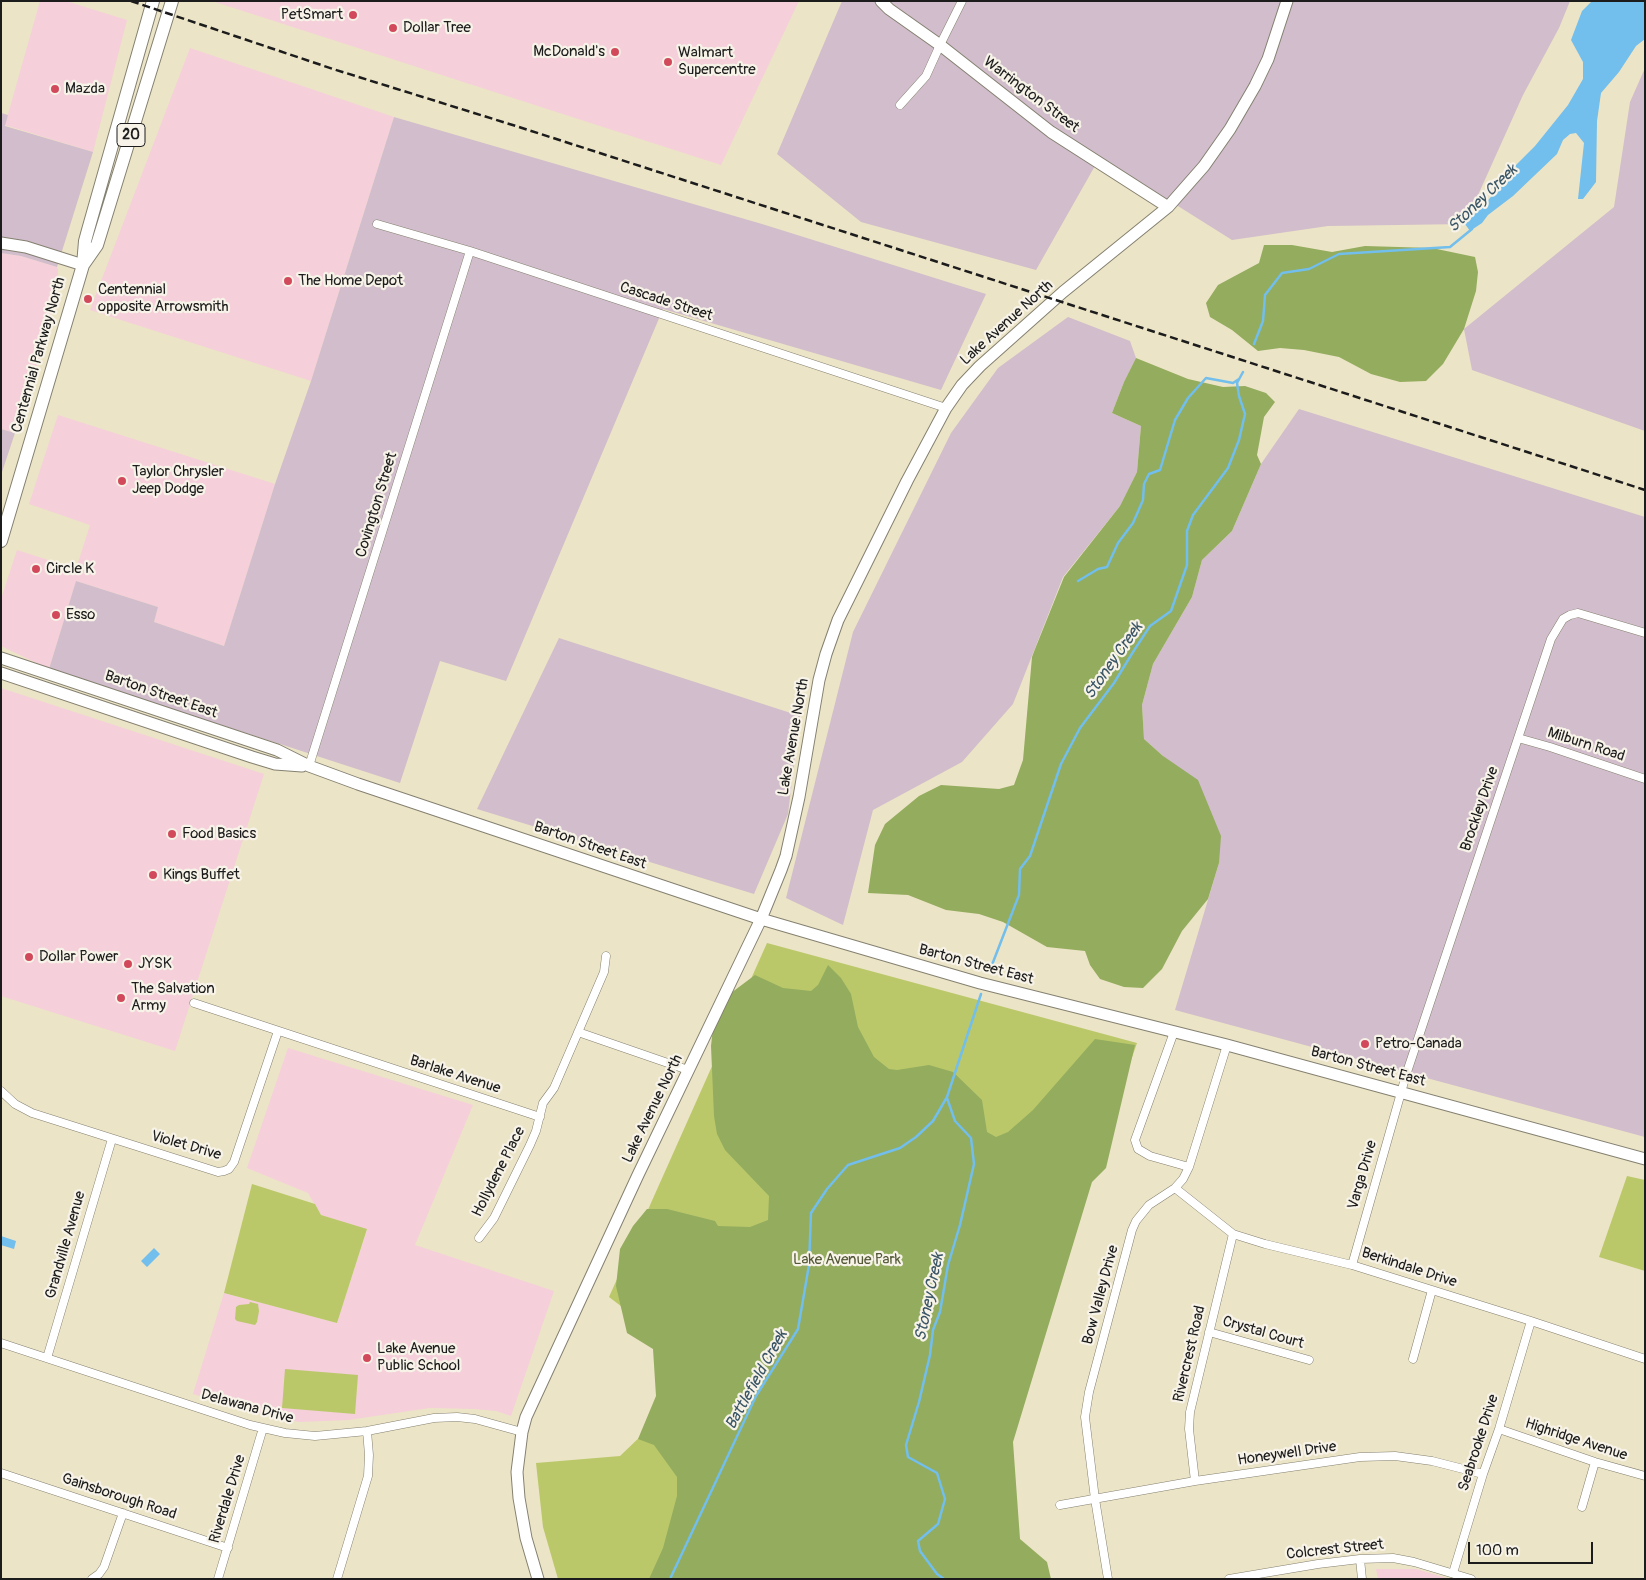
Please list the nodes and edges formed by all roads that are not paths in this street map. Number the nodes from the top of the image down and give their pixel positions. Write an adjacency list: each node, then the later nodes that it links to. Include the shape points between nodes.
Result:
1 (153, 1): 12 (main road, Centennial Parkway North / 20, via 85,241)
2 (172, 1): 12 (main road, Centennial Parkway North / 20, via 97,245)
3 (881, 1): 6 (street, Warrington Street)
4 (962, 1): 6 (street)
5 (1287, 1): 8 (street, Lake Avenue North, via 1268,59 1255,86 1204,166)
6 (940, 45): 7 (street, via 926,76); 8 (street, Warrington Street, via 1051,132)
7 (900, 106)
8 (1168, 207): 13 (street, Lake Avenue North, via 1090,269 980,366)
9 (377, 224): 11 (street, Cascade Street)
10 (1, 243): 12 (street, via 26,247)
11 (470, 251): 13 (street, Cascade Street); 21 (street, Covington Street)
12 (83, 265): 14 (main road, Centennial Parkway North / 20)
13 (946, 408): 23 (street, Lake Avenue North, via 838,620 819,680 786,856)
14 (1, 541)
15 (1645, 633): 20 (street, Brockley Drive, via 1578,613 1562,619 1551,639)
16 (1, 658): 18 (street, Barton Street East)
17 (1, 673): 19 (street, Barton Street East)
18 (84, 685): 19 (street); 21 (street, Barton Street East, via 277,750)
19 (80, 699): 21 (street, Barton Street East, via 275,764)
20 (1518, 738): 22 (street, Milburn Road); 32 (street, Brockley Drive)
21 (309, 766): 23 (street, Barton Street East)
22 (1645, 779)
23 (761, 919): 28 (street, Barton Street East, via 980,983); 30 (street, Lake Avenue North)
24 (606, 956): 27 (street, via 604,972)
25 (194, 1003): 26 (street, Barlake Avenue)
26 (278, 1031): 33 (street, Barlake Avenue); 34 (street, Violet Drive, via 229,1169 218,1172)
27 (578, 1032): 30 (street); 33 (street)
28 (1174, 1032): 29 (street, Barton Street East); 36 (street, via 1136,1140 1138,1149 1150,1156)
29 (1227, 1045): 32 (street, Barton Street East); 36 (street, Bow Valley Drive)
30 (688, 1070): 52 (street, Lake Avenue North, via 533,1401)
31 (1, 1091): 34 (street, Violet Drive, via 32,1113)
32 (1401, 1092): 35 (street, Barton Street East); 40 (street, Varga Drive)
33 (540, 1117): 39 (street, Hollydene Place, via 530,1145 494,1218)
34 (112, 1139): 45 (street, Grandville Avenue)
35 (1645, 1159)
36 (1189, 1167): 37 (street, Bow Valley Drive)
37 (1175, 1188): 38 (street, Berkindale Drive); 58 (street, Bow Valley Drive, via 1149,1205 1136,1220 1089,1392 1085,1417)
38 (1233, 1234): 40 (street, Berkindale Drive); 43 (street, Rivercrest Road)
39 (479, 1238)
40 (1352, 1265): 41 (street, Berkindale Drive)
41 (1432, 1290): 42 (street, Berkindale Drive); 46 (street)
42 (1531, 1320): 47 (street, Berkindale Drive); 50 (street, Seabrooke Drive)
43 (1209, 1332): 48 (street, Crystal Court); 57 (street, Rivercrest Road, via 1190,1412)
44 (1, 1343): 45 (street, Delawana Drive)
45 (47, 1358): 49 (street, Delawana Drive)
46 (1413, 1359)
47 (1645, 1359)
48 (1309, 1360)
49 (264, 1428): 51 (street, Delawana Drive, via 315,1436); 62 (street, Riverdale Drive)
50 (1499, 1429): 53 (street, Highridge Avenue); 55 (street, Seabrooke Drive)
51 (367, 1430): 52 (street, Delawana Drive, via 457,1417); 67 (street, via 368,1476)
52 (522, 1432): 68 (street, Lake Avenue North, via 519,1498)
53 (1595, 1462): 56 (street, Highridge Avenue); 60 (street)
54 (1, 1472): 61 (street, Gainsborough Road)
55 (1483, 1474): 57 (street, Honeywell Drive, via 1432,1460 1395,1456 1360,1457); 64 (street, Seabrooke Drive)
56 (1645, 1476)
57 (1195, 1482): 58 (street, Honeywell Drive)
58 (1095, 1499): 59 (street, Honeywell Drive); 69 (street, Bow Valley Drive)
59 (1060, 1505)
60 (1582, 1507)
61 (123, 1513): 62 (street, Gainsborough Road); 65 (street, via 104,1567)
62 (228, 1548): 66 (street, Riverdale Drive)
63 (1360, 1559): 64 (street, Colcrest Street, via 1393,1558); 70 (street, Colcrest Street); 71 (street)
64 (1453, 1573): 72 (street, Colcrest Street)
65 (92, 1579)
66 (218, 1579)
67 (337, 1579)
68 (538, 1579)
69 (1108, 1579)
70 (1229, 1579)
71 (1362, 1579)
72 (1471, 1579)

